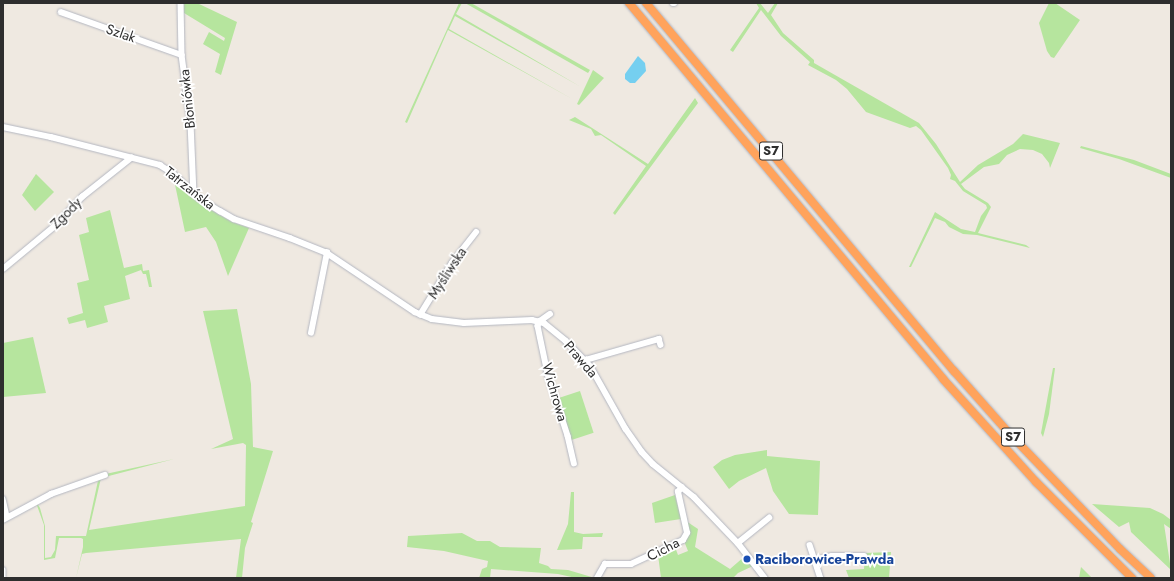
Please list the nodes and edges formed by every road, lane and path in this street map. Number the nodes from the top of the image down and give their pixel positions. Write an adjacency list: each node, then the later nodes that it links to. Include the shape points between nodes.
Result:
1 (182, 3): 5 (street, Błoniówka)
2 (629, 3): 33 (highway, S7, via 943,379 1036,482)
3 (646, 3): 34 (highway, S7, via 954,371 1018,442)
4 (60, 12): 5 (street, Szlak)
5 (182, 55): 8 (street, Błoniówka, via 190,123)
6 (3, 127): 7 (street, Tatrzańska)
7 (131, 158): 8 (street, Tatrzańska, via 153,162 167,168); 11 (street, Zgody, via 82,197 55,226)
8 (194, 194): 10 (street, Tatrzańska, via 234,219)
9 (476, 232): 13 (street, Myśliwska, via 452,263)
10 (327, 253): 13 (street); 15 (street)
11 (3, 269)
12 (550, 314): 14 (street)
13 (420, 315): 14 (street, via 464,323)
14 (540, 321): 17 (street, Prawda, via 552,328); 18 (street, Wichrowa, via 538,326 548,374)
15 (311, 333)
16 (661, 345): 17 (street, via 659,340)
17 (586, 360): 20 (street, Prawda, via 642,452)
18 (574, 463)
19 (105, 475): 23 (street, via 50,494)
20 (682, 487): 24 (street, Prawda); 30 (street, Cicha, via 678,492 687,533 683,540 631,564 605,564)
21 (3, 499): 23 (street)
22 (769, 518): 24 (street)
23 (5, 519)
24 (738, 543): 31 (street, Prawda)
25 (810, 545): 27 (street)
26 (864, 556): 27 (street, via 832,556)
27 (816, 560): 32 (street)
28 (3, 570): 29 (street)
29 (3, 576)
30 (597, 578)
31 (765, 578)
32 (821, 578)
33 (1132, 578)
34 (1151, 578)

